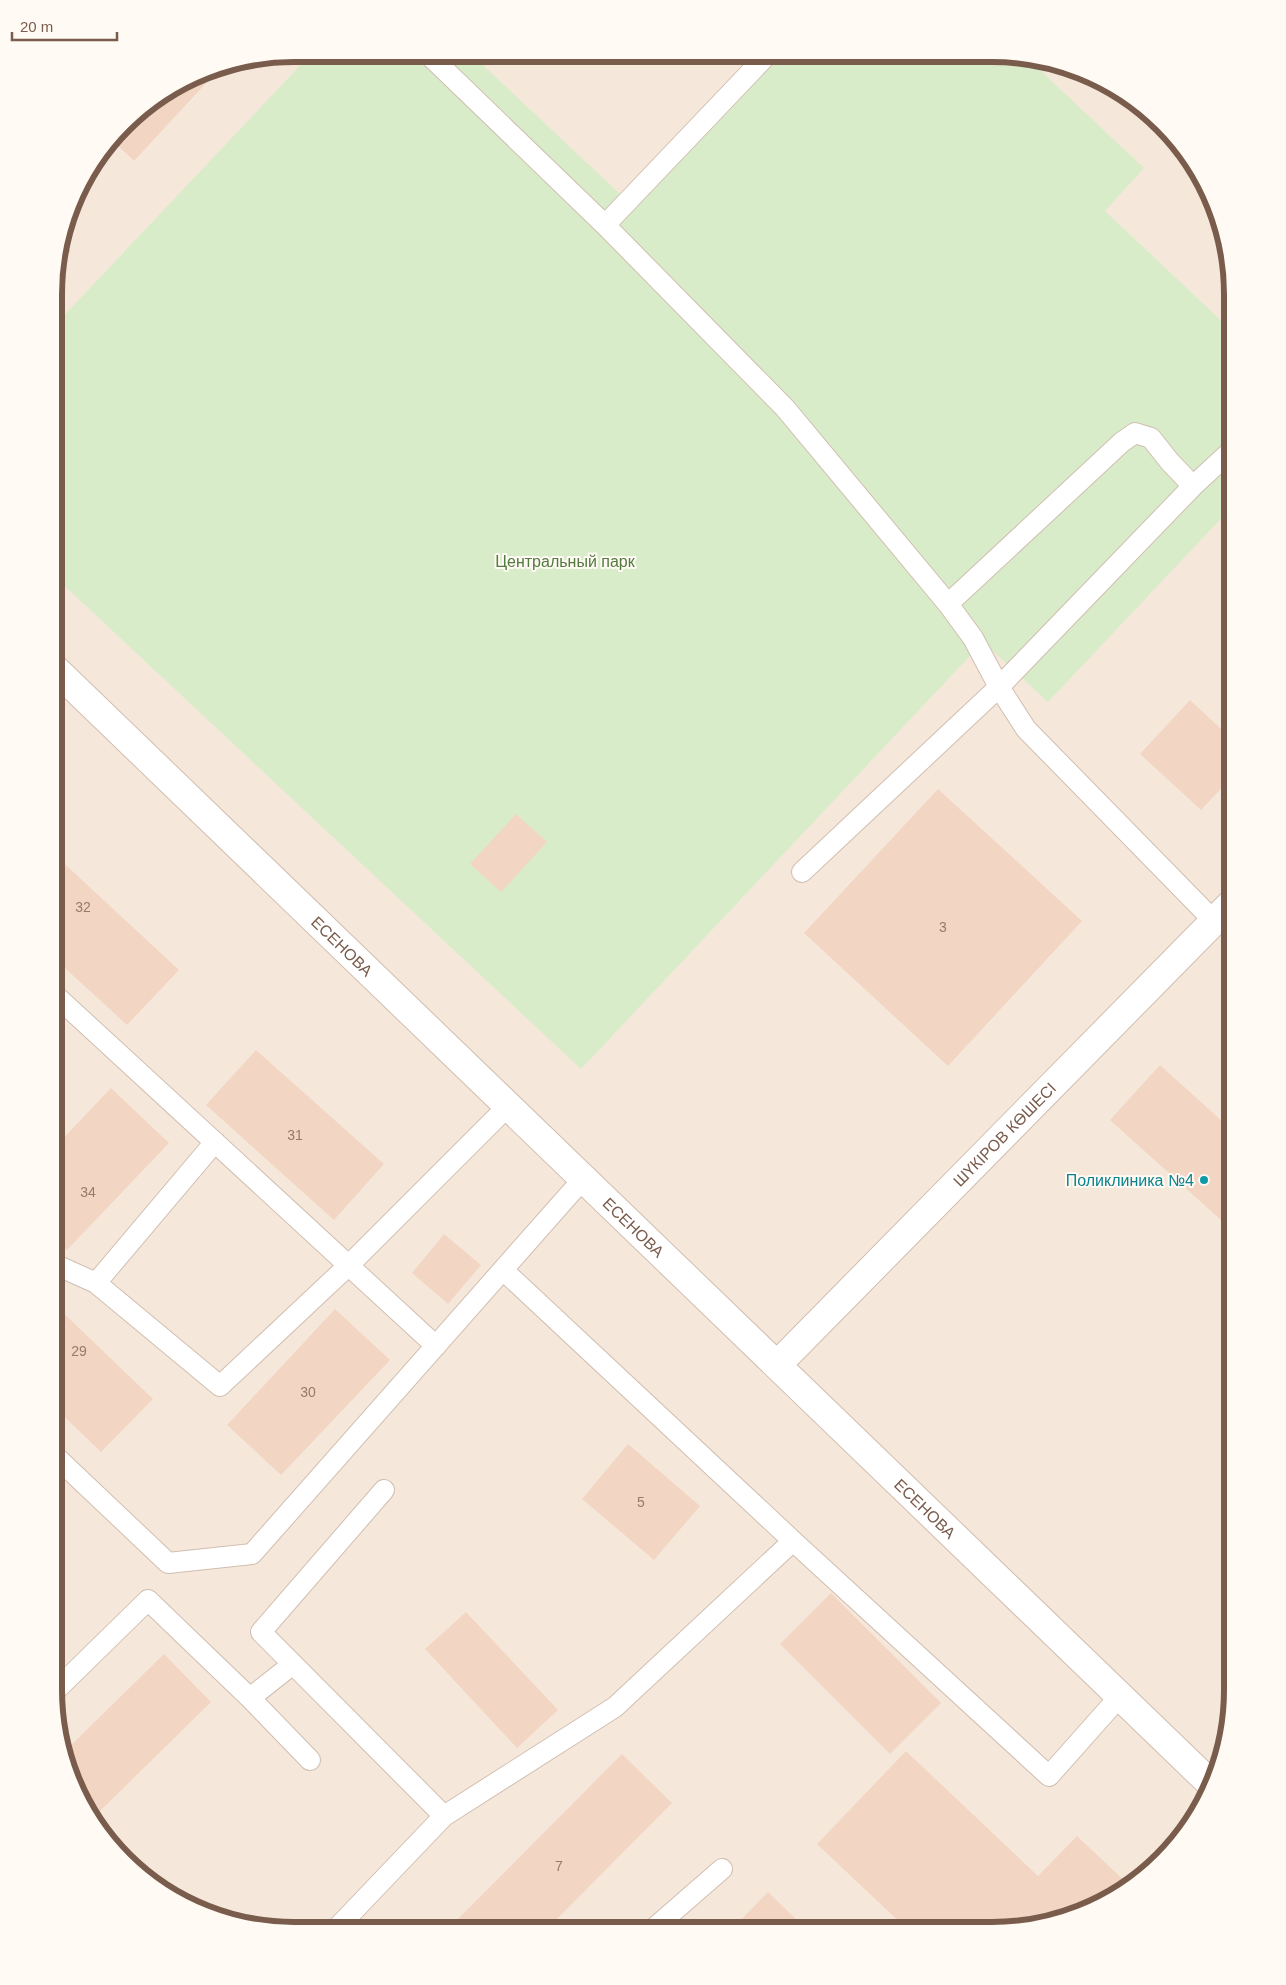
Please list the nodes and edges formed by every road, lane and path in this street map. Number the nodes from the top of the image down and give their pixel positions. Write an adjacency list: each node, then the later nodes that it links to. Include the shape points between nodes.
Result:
1 (436, 62): 3 (lane)
2 (760, 62): 3 (lane)
3 (605, 225): 6 (lane, via 785,408)
4 (1224, 457): 5 (lane)
5 (1193, 486): 6 (lane, via 1151,438 1135,433); 8 (lane)
6 (948, 604): 8 (lane, via 973,638)
7 (62, 676): 12 (street, ЕСЕНОВА)
8 (999, 687): 9 (lane); 10 (lane, via 1026,729)
9 (802, 872)
10 (1223, 912): 20 (street, ШҮКІРОВ КӨШЕСІ)
11 (62, 1001): 13 (lane)
12 (508, 1106): 14 (street, ЕСЕНОВА); 15 (lane)
13 (215, 1142): 15 (lane); 18 (lane)
14 (583, 1178): 17 (lane); 20 (street, ЕСЕНОВА)
15 (349, 1265): 18 (lane, via 220,1386); 19 (lane)
16 (62, 1268): 18 (lane)
17 (503, 1270): 19 (lane); 23 (lane)
18 (96, 1283)
19 (436, 1346): 21 (lane, via 252,1554 168,1563)
20 (777, 1365): 26 (street, ЕСЕНОВА)
21 (62, 1463)
22 (384, 1490): 24 (lane, via 262,1632)
23 (793, 1541): 26 (lane, via 1049,1776); 30 (lane, via 615,1707)
24 (293, 1664): 27 (lane); 30 (lane)
25 (62, 1684): 27 (lane, via 148,1600)
26 (1120, 1696): 29 (street, ЕСЕНОВА)
27 (250, 1698): 28 (lane)
28 (310, 1760)
29 (1206, 1779)
30 (444, 1816): 32 (lane)
31 (722, 1869): 33 (lane)
32 (343, 1922)
33 (661, 1922)

